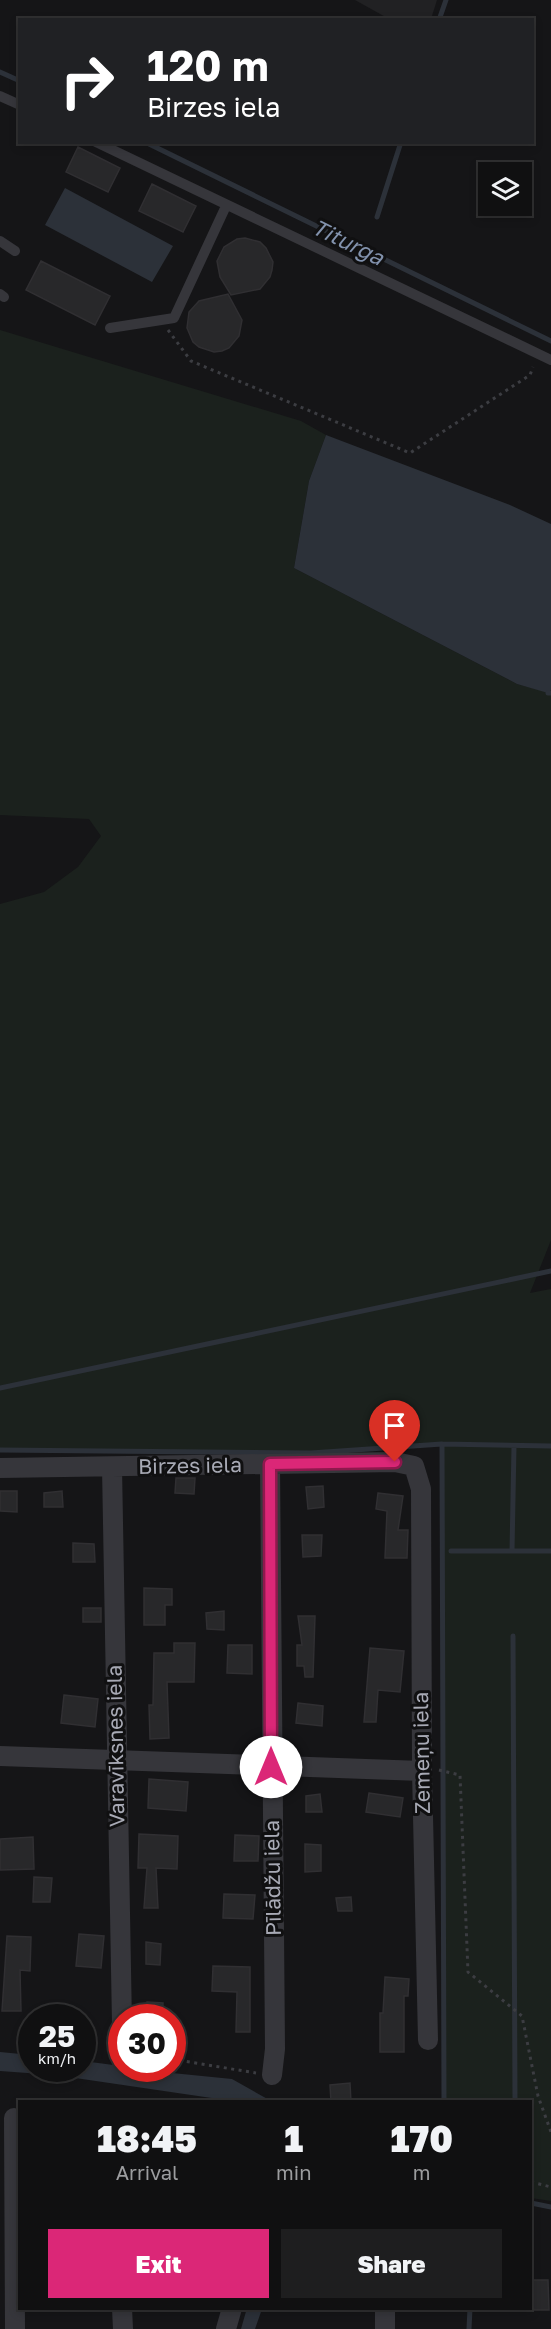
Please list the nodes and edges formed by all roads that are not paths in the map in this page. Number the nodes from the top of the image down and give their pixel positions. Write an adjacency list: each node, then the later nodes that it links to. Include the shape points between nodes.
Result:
1 (0, 96): 2 (lane)
2 (18, 104)
3 (100, 144): 4 (lane)
4 (226, 206): 7 (lane, via 174,318); 8 (lane)
5 (0, 242): 6 (lane)
6 (15, 251)
7 (110, 328)
8 (551, 360)
9 (270, 1464): 10 (street, Birzes iela); 11 (street, Birzes iela, via 395,1462); 15 (street, Pīlādžu iela)
10 (112, 1467): 12 (street, Birzes iela); 14 (street, Varavīksnes iela)
11 (414, 1467): 16 (street, Zemeņu iela, via 421,1489)
12 (0, 1468)
13 (0, 1756): 14 (street)
14 (116, 1760): 15 (street); 17 (street, Varavīksnes iela)
15 (271, 1767): 16 (street); 19 (street, Pīlādžu iela, via 275,2049)
16 (422, 1771): 18 (street, Zemeņu iela)
17 (122, 2004)
18 (428, 2040)
19 (272, 2075)
20 (14, 2118): 24 (street)
21 (122, 2310): 25 (street)
22 (231, 2310): 26 (street)
23 (385, 2310): 27 (street)
24 (15, 2329)
25 (123, 2329)
26 (226, 2329)
27 (385, 2329)

